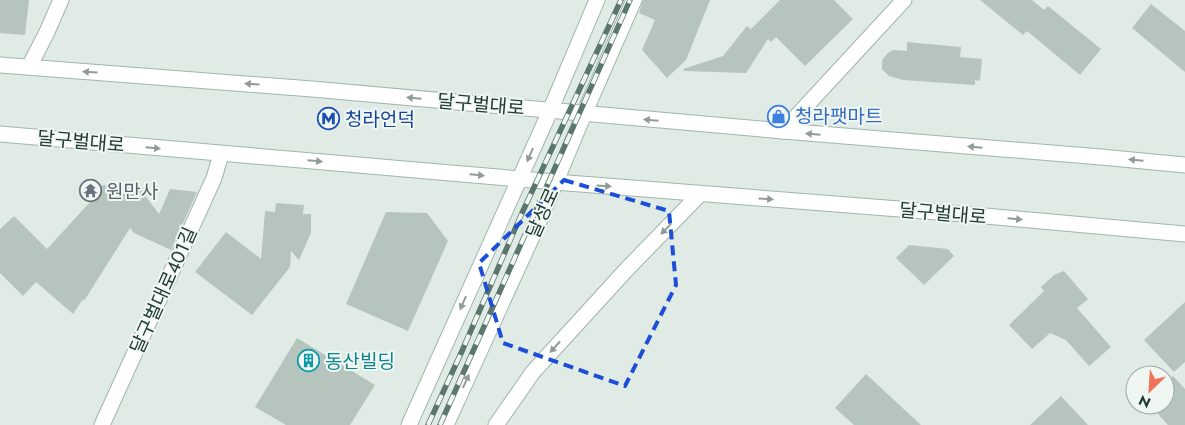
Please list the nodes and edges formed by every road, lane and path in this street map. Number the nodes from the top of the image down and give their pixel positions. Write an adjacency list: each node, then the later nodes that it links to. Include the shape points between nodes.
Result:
1 (60, 0): 6 (main road)
2 (597, 0): 7 (main road)
3 (634, 0): 8 (main road, 달성로)
4 (904, 0): 9 (main road)
5 (0, 65): 6 (main road, 달구벌대로)
6 (29, 67): 7 (main road, 달구벌대로, one-way to 6)
7 (550, 110): 8 (main road, 달구벌대로); 13 (main road, one-way to 13)
8 (584, 114): 9 (main road, 달구벌대로, one-way to 8); 14 (main road, 달성로)
9 (783, 132): 12 (main road, 달구벌대로, one-way to 9)
10 (0, 134): 11 (main road, 달구벌대로, one-way to 11)
11 (221, 154): 13 (main road, 달구벌대로, one-way to 13); 17 (main road, 달구벌대로401길, via 214,178)
12 (1185, 165)
13 (519, 178): 14 (main road, 달구벌대로); 18 (main road, one-way to 18)
14 (555, 182): 15 (main road, 달구벌대로, one-way to 15); 19 (main road, 달성로, one-way to 14)
15 (700, 194): 16 (main road, 달구벌대로, one-way to 16); 20 (main road, one-way to 20, via 533,372)
16 (1185, 234)
17 (102, 425)
18 (409, 425)
19 (446, 425)
20 (496, 425)

